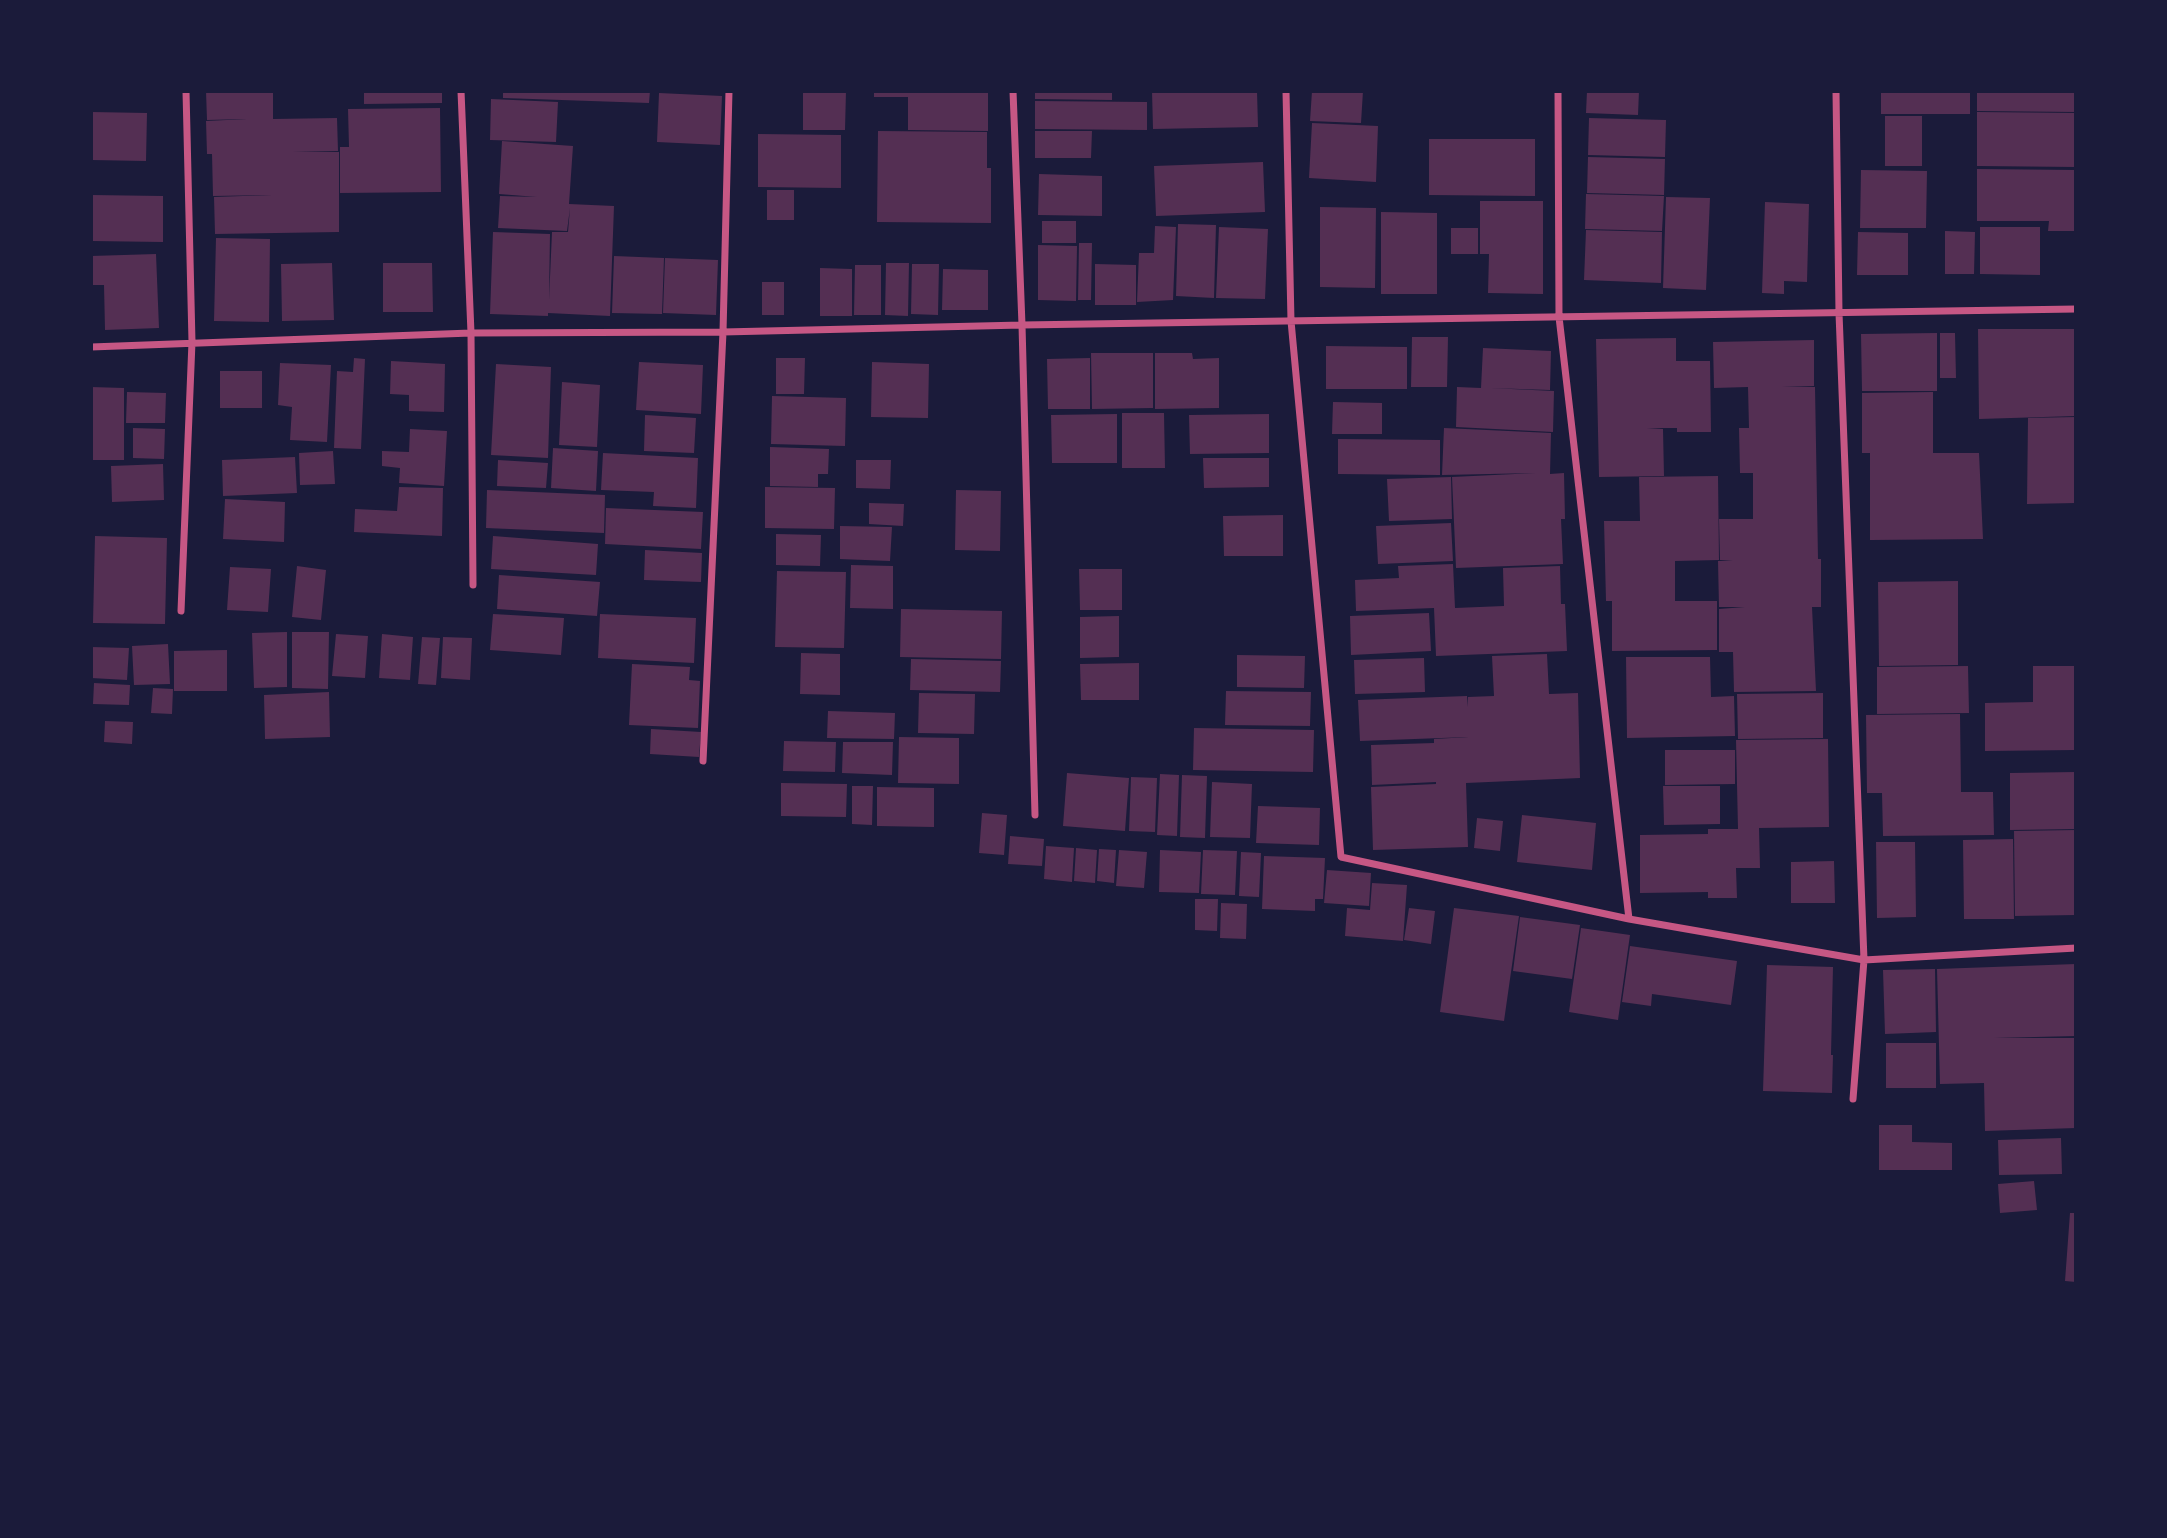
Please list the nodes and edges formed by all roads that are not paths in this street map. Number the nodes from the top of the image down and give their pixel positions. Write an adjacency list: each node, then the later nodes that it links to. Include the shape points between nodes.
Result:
1 (186, 91): 15 (street)
2 (461, 91): 14 (street)
3 (729, 91): 13 (street)
4 (1013, 91): 12 (street)
5 (1286, 91): 11 (street)
6 (1558, 91): 10 (street)
7 (1836, 91): 9 (street)
8 (2076, 309): 9 (street)
9 (1839, 313): 10 (street); 23 (street)
10 (1559, 317): 11 (street); 21 (street)
11 (1291, 321): 12 (street); 21 (street, via 1341,857)
12 (1022, 325): 13 (street); 20 (street)
13 (723, 332): 14 (street); 19 (street)
14 (471, 333): 15 (street); 17 (street)
15 (192, 342): 16 (street); 18 (street)
16 (91, 348)
17 (473, 586)
18 (181, 611)
19 (703, 761)
20 (1035, 815)
21 (1629, 919): 23 (street)
22 (2076, 948): 23 (street)
23 (1864, 960): 24 (street)
24 (1853, 1100)

